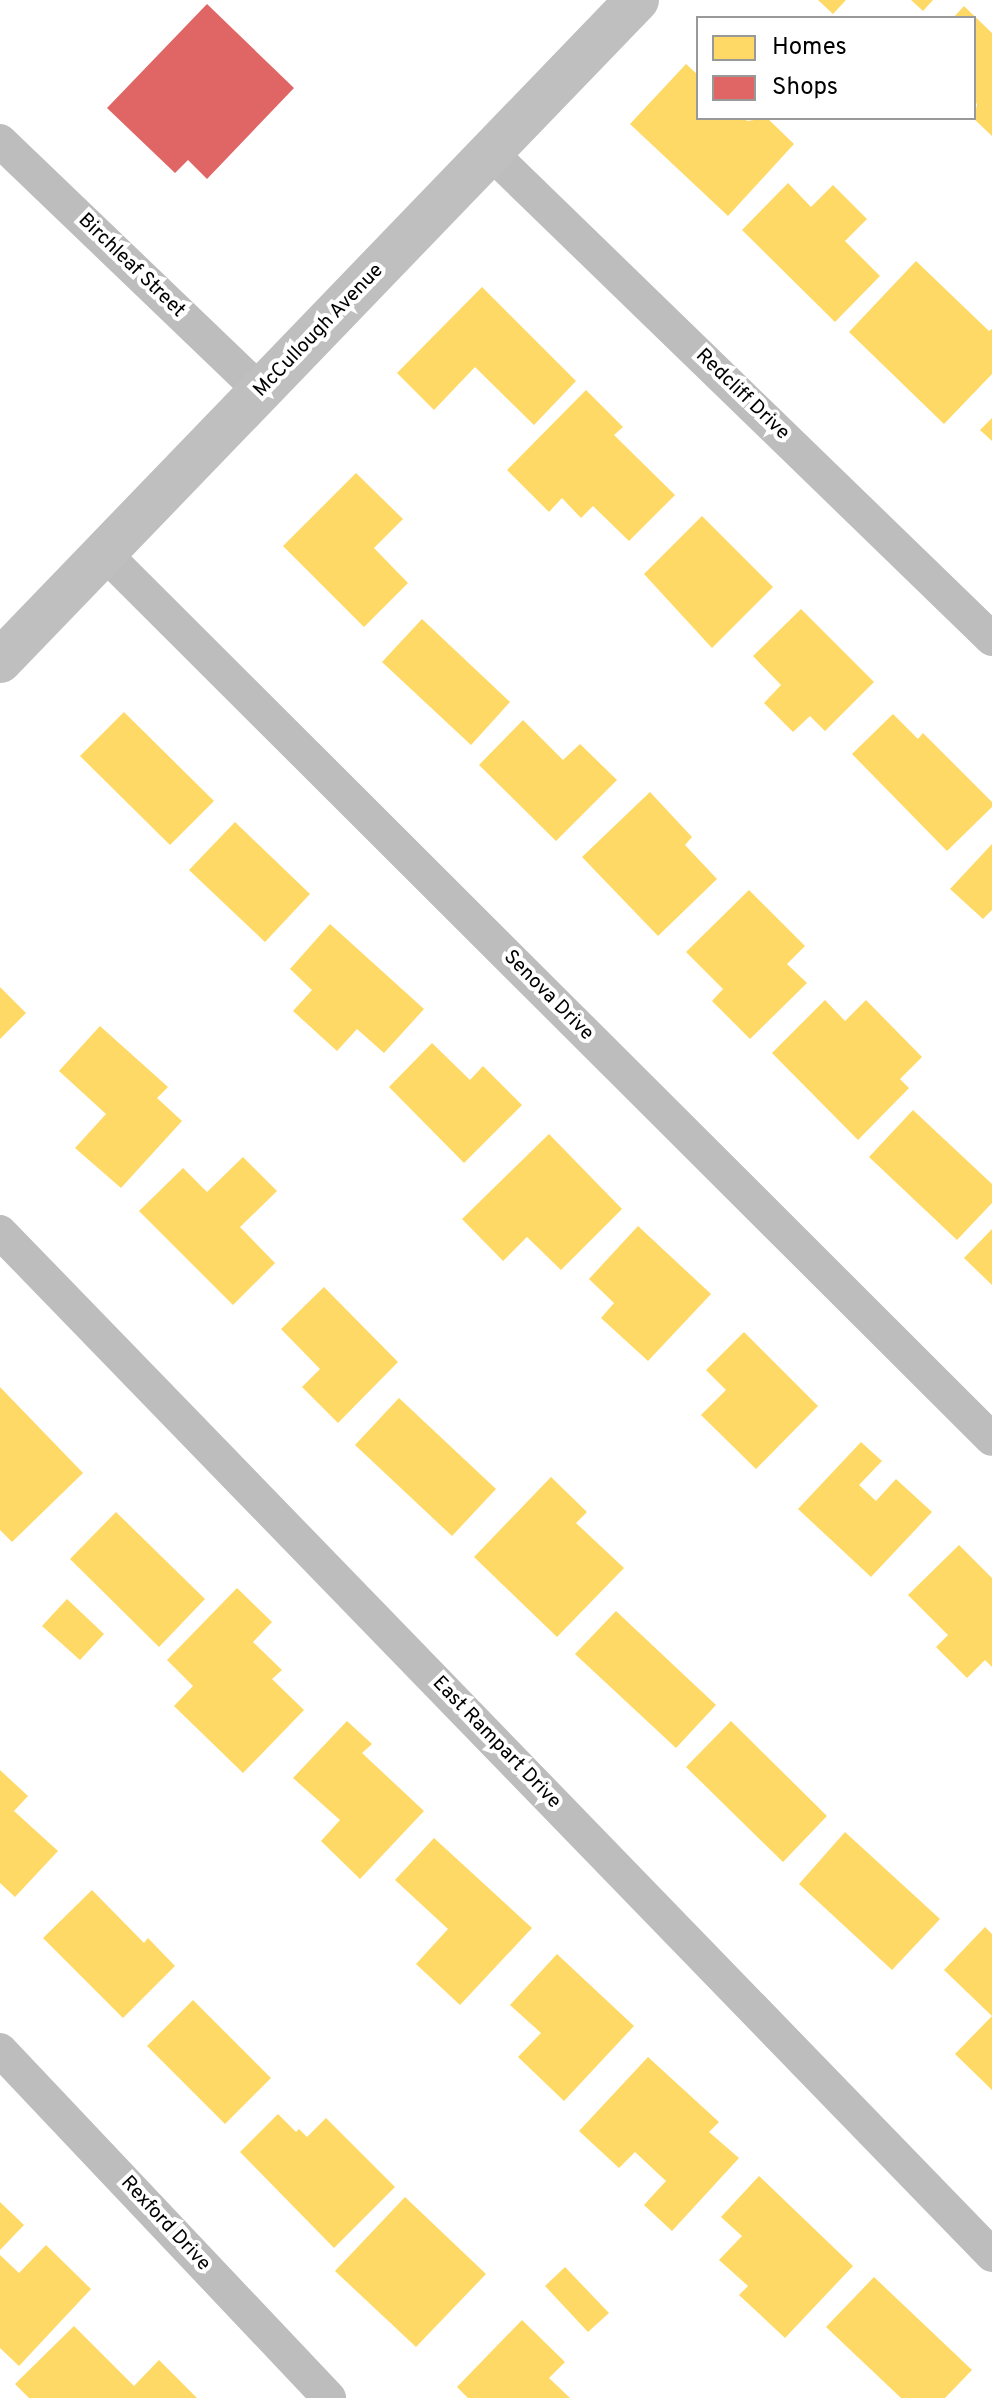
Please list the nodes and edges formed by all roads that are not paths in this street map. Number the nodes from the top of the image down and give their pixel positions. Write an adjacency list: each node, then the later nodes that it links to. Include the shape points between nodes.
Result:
1 (637, 0): 3 (main road, McCullough Avenue)
2 (0, 141): 4 (street, Birchleaf Street)
3 (491, 153): 4 (main road, McCullough Avenue); 6 (street, Redcliff Drive)
4 (261, 391): 5 (main road, McCullough Avenue)
5 (104, 553): 7 (main road, McCullough Avenue); 9 (street, Senova Drive)
6 (992, 639)
7 (0, 661)
8 (0, 1232): 11 (street, East Rampart Drive)
9 (992, 1439)
10 (0, 2050): 12 (street, Rexford Drive)
11 (992, 2255)
12 (329, 2398)

